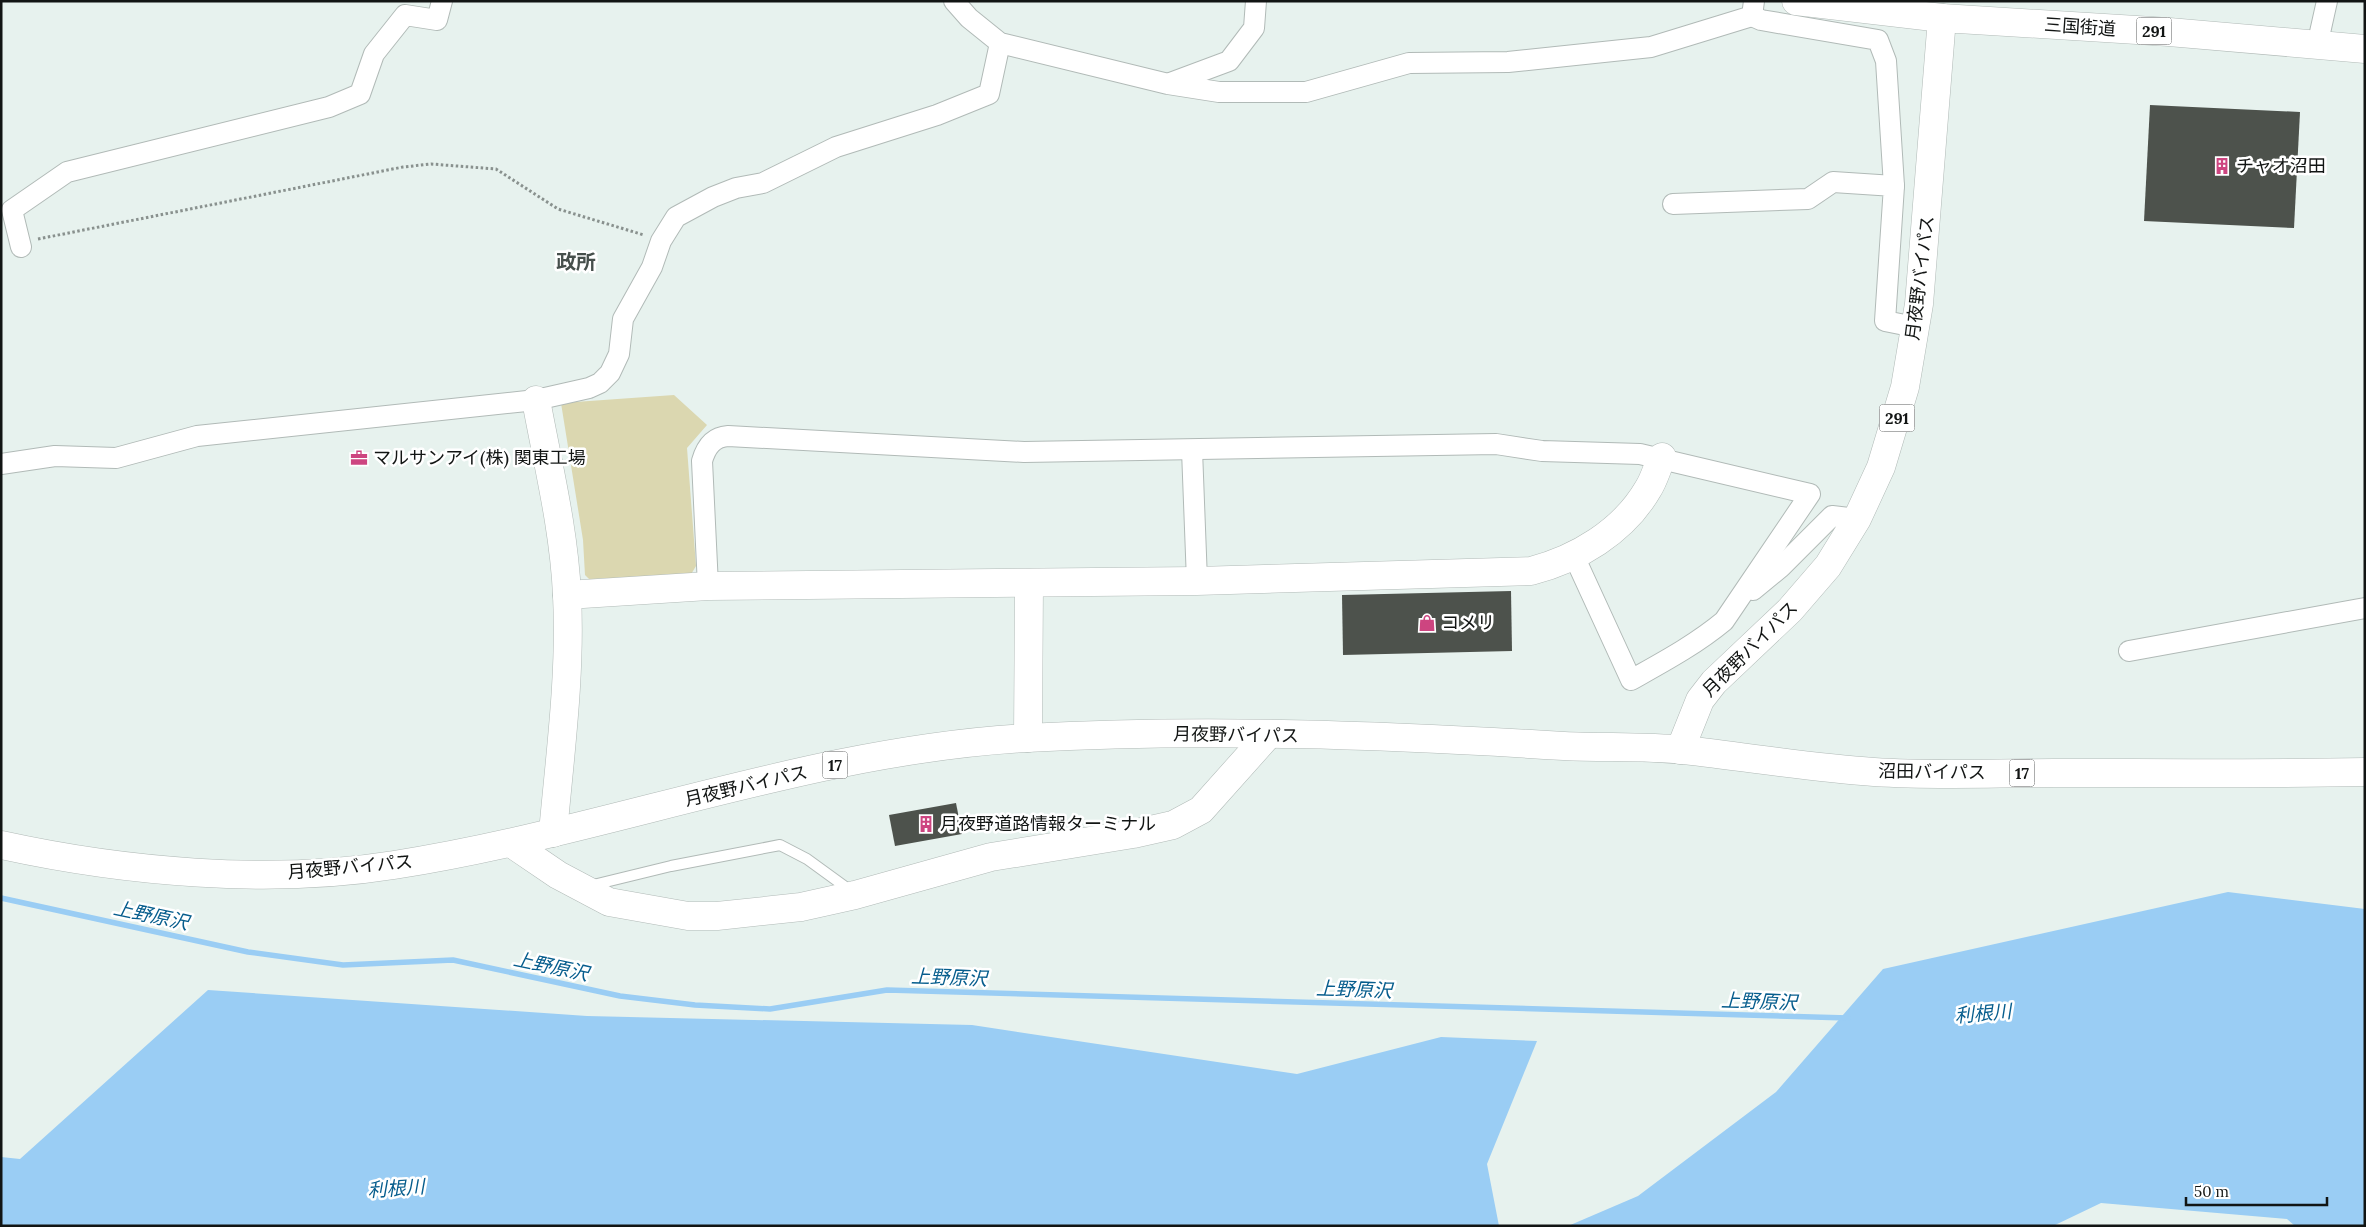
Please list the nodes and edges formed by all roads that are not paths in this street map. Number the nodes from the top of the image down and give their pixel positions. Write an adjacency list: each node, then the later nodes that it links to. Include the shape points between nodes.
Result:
1 (442, 1): 15 (street, via 437,20 405,14 374,54 360,94 329,106 67,172 12,210)
2 (954, 1): 9 (street)
3 (1256, 1): 12 (street, via 1254,28 1229,61)
4 (1796, 1): 6 (main road, 三国街道)
5 (2327, 1): 10 (street)
6 (1870, 5): 8 (main road, 三国街道)
7 (1753, 8): 12 (street, via 1651,47 1508,62 1410,63 1306,92 1219,92); 13 (street, via 1761,20 1878,40 1886,61)
8 (1942, 18): 10 (main road, 三国街道 / 291, via 2169,32); 16 (main road, 月夜野バイパス / 291, via 1925,247)
9 (1000, 43): 12 (street); 17 (street, via 989,94 938,115 836,147 763,183 736,188 676,217 623,319 619,354 610,373 589,388)
10 (2317, 46): 11 (main road, 三国街道 / 291)
11 (2365, 49)
12 (1168, 84)
13 (1894, 186): 14 (street, via 1833,182 1808,199); 16 (street, via 1885,321)
14 (1672, 204)
15 (20, 247)
16 (1915, 327): 21 (main road, 月夜野バイパス / 291, via 1899,413 1881,466)
17 (536, 400): 20 (street, via 197,436 116,458 55,456); 26 (main road, via 562,532)
18 (1192, 450): 19 (street, via 1496,444 1542,451); 23 (street); 25 (street, via 1024,452 721,436 709,445 702,461)
19 (1662, 457): 22 (main road, via 1648,489 1631,511 1600,539); 27 (street, via 1810,494)
20 (1, 464)
21 (1856, 519): 27 (street, via 1832,516 1781,567); 32 (main road, 月夜野バイパス / 291, via 1828,566 1790,610 1730,664 1700,700)
22 (1574, 556): 23 (main road, via 1531,571 1499,574); 27 (street, via 1631,680 1707,635 1724,621)
23 (1197, 582): 24 (main road)
24 (1029, 584): 25 (main road); 31 (main road)
25 (708, 586): 26 (main road)
26 (567, 596): 34 (main road, via 567,670)
27 (1738, 602)
28 (2365, 608): 29 (street)
29 (2129, 650)
30 (1268, 735): 31 (main road, 月夜野バイパス / 17, via 1124,734); 32 (main road, 月夜野バイパス / 17, via 1455,739); 38 (main road, via 1201,810 1173,825 991,857)
31 (1028, 738): 34 (main road, 月夜野バイパス / 17, via 952,744 863,759)
32 (1680, 750): 33 (main road, 沼田バイパス / 17, via 1799,766 1881,772)
33 (2365, 772)
34 (553, 833): 35 (main road, 月夜野バイパス / 17)
35 (511, 843): 36 (main road, 月夜野バイパス / 17, via 391,866 259,874 134,866 53,856); 37 (main road)
36 (1, 845)
37 (581, 888): 38 (main road, via 609,902 688,916 773,911); 38 (lane, via 670,866 780,845 807,859)
38 (856, 895)

